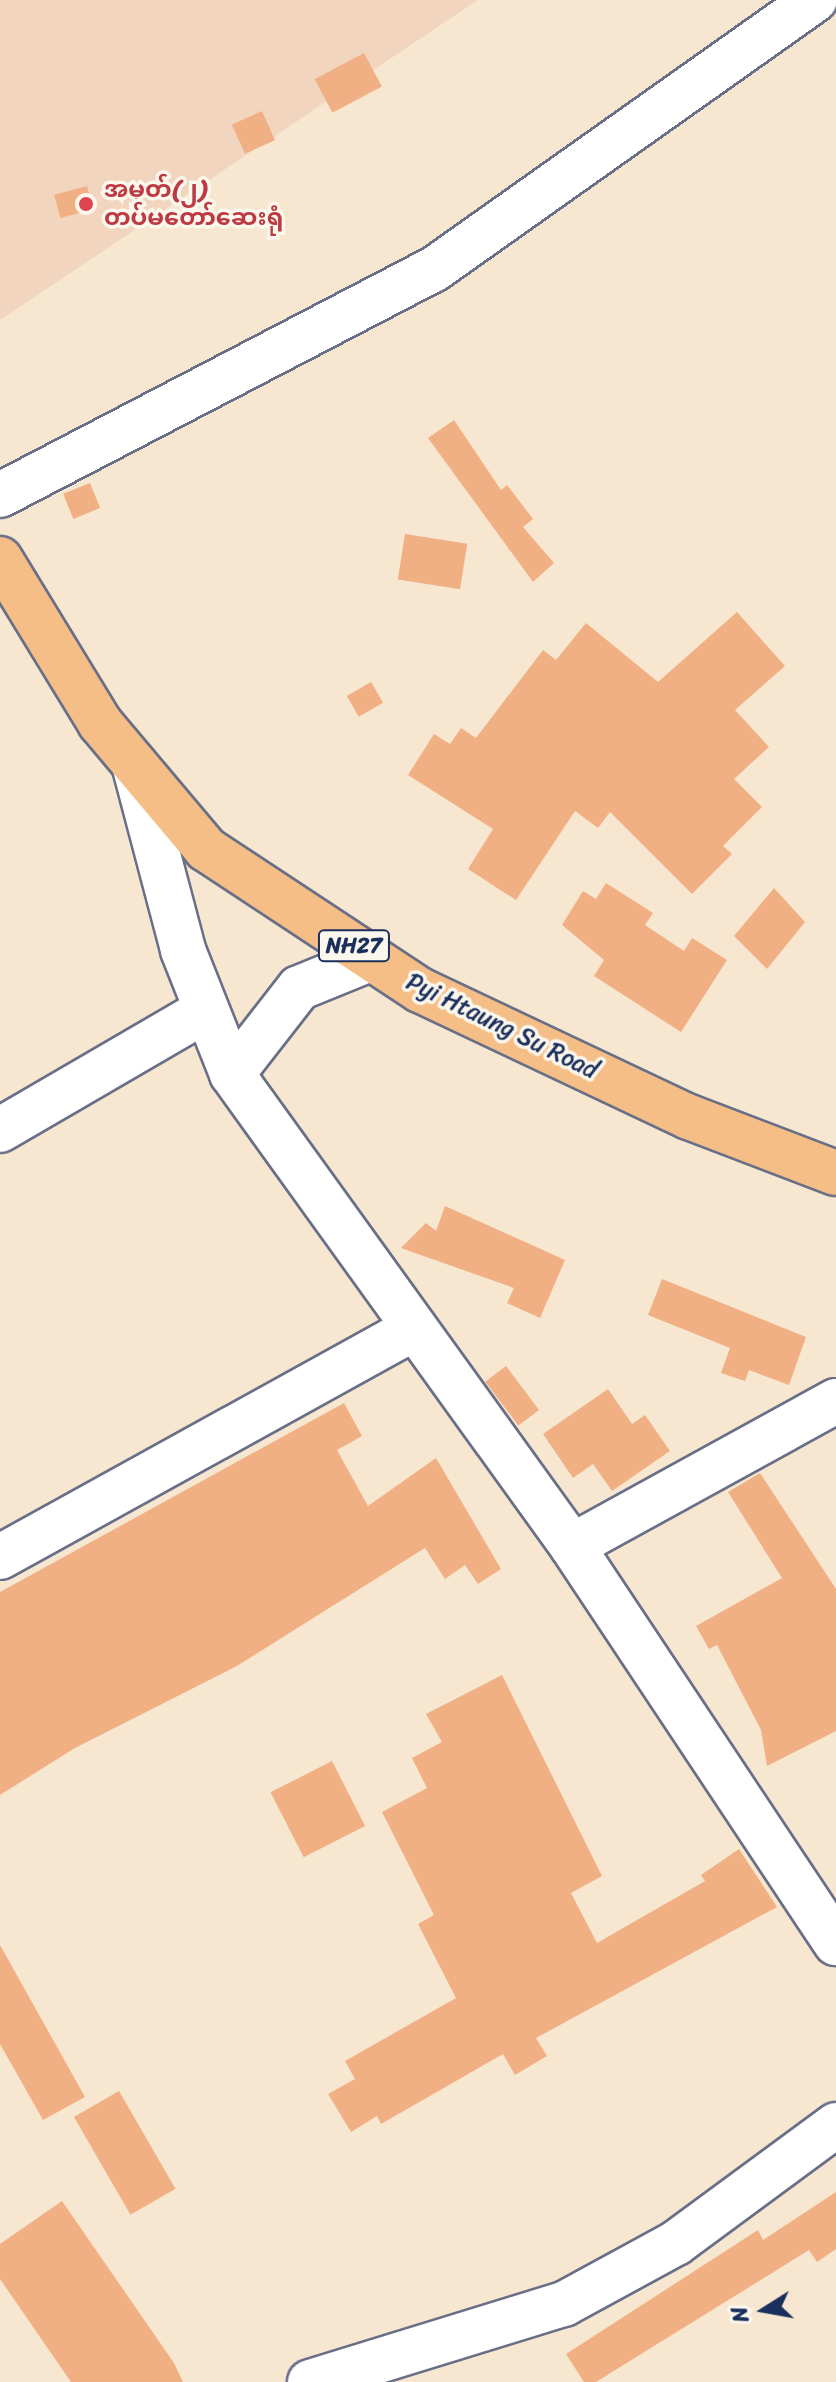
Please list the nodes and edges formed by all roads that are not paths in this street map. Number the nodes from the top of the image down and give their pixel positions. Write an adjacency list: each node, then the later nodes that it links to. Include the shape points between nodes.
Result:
1 (815, 0): 2 (street, via 433,270)
2 (0, 495)
3 (0, 559): 4 (highway, Pyi Htaung Su Road / NH27, via 100,723)
4 (134, 764): 5 (highway, Pyi Htaung Su Road / NH27, via 206,849); 6 (street)
5 (372, 958): 7 (street, via 299,988); 9 (highway, Pyi Htaung Su Road / NH27, via 420,990 689,1117)
6 (206, 1010): 7 (street); 8 (street)
7 (232, 1074): 10 (street)
8 (0, 1130)
9 (836, 1173)
10 (412, 1330): 12 (street); 13 (street)
11 (836, 1401): 12 (street)
12 (572, 1546): 14 (street)
13 (0, 1557)
14 (836, 1943)
15 (836, 2125): 16 (street, via 676,2243 564,2304)
16 (310, 2382)

